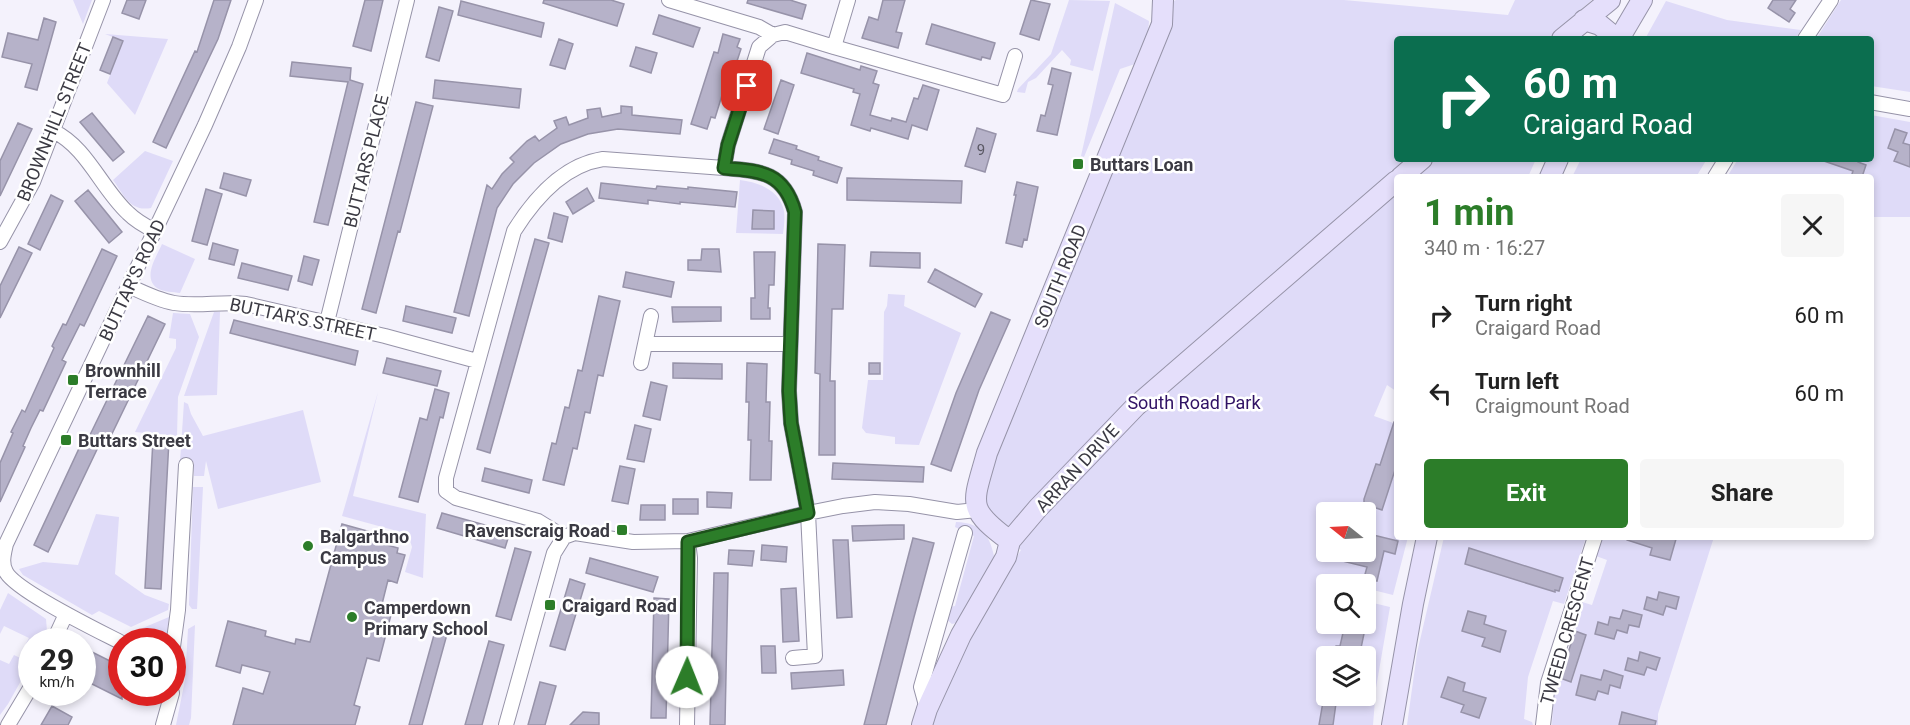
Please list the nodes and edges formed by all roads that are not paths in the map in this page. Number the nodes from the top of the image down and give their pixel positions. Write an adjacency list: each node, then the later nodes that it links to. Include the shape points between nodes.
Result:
1 (103, 0): 20 (street, BROWNHILL STREET)
2 (256, 0): 25 (street, BUTTAR'S ROAD, via 206,125)
3 (406, 0): 29 (street, BUTTARS PLACE)
4 (669, 0): 11 (street, via 759,27)
5 (848, 0): 16 (street)
6 (1163, 0): 35 (street, SOUTH ROAD, via 1162,24 987,453 976,494)
7 (1610, 0): 10 (street)
8 (1642, 0): 14 (street)
9 (1831, 0): 15 (street)
10 (1584, 20): 12 (street); 13 (street, via 1600,25)
11 (773, 35): 16 (street, via 785,32); 22 (street, via 759,47)
12 (1565, 36)
13 (1614, 36)
14 (1620, 36)
15 (1807, 36)
16 (834, 47): 17 (street, via 1003,95)
17 (1015, 56)
18 (1874, 103): 19 (street)
19 (1910, 109)
20 (53, 130): 25 (street, via 68,138 126,212); 26 (street, BROWNHILL STREET, via 33,182)
21 (1418, 162): 23 (street)
22 (724, 168): 31 (street, via 767,175 790,195 795,212); 32 (street, via 603,159 589,161 555,182 537,198 513,231)
23 (1404, 174)
24 (1394, 183): 41 (street, ARRAN DRIVE, via 1136,406)
25 (155, 231): 27 (street, BUTTAR'S ROAD)
26 (0, 242)
27 (129, 286): 29 (street, BUTTAR'S STREET, via 175,303 246,304); 43 (street, BUTTAR'S ROAD)
28 (651, 316): 30 (street)
29 (327, 322): 32 (street, BUTTAR'S STREET)
30 (645, 344): 31 (street); 33 (street)
31 (790, 344): 36 (street, via 791,423)
32 (477, 361): 38 (street, via 446,478 446,491 456,498 538,521)
33 (641, 363)
34 (186, 465): 47 (street)
35 (977, 510): 36 (street, via 957,512 875,502); 41 (street, via 986,523)
36 (808, 513): 42 (street); 50 (street, via 815,656)
37 (965, 533): 45 (street)
38 (564, 537): 42 (street, via 575,533 633,542); 56 (street, via 554,553)
39 (1426, 540): 58 (street)
40 (1593, 540): 59 (street, TWEED CRESCENT, via 1548,683)
41 (1010, 541): 48 (street, ARRAN DRIVE, via 1006,557)
42 (688, 542): 57 (street)
43 (2, 558): 44 (street, via 5,571 14,582)
44 (66, 614): 46 (street); 49 (street)
45 (938, 625): 48 (street); 53 (street, via 921,687)
46 (60, 628)
47 (176, 628)
48 (961, 635): 53 (street, ARRAN DRIVE)
49 (108, 636)
50 (793, 658)
51 (20, 706): 54 (street)
52 (168, 706): 55 (street)
53 (924, 717)
54 (8, 725)
55 (163, 725)
56 (506, 725)
57 (687, 725)
58 (1392, 725)
59 (1543, 725)

